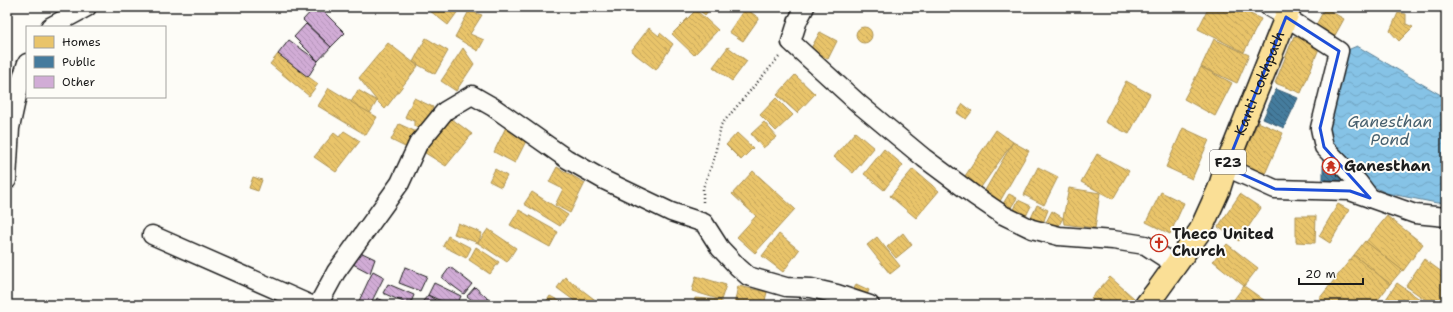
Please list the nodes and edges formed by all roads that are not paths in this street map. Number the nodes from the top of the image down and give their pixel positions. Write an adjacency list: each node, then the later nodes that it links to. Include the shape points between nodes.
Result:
1 (87, 7): 4 (street)
2 (805, 7): 12 (street, via 791,42 859,104 969,192 1004,215 1032,229 1059,236 1145,245)
3 (1282, 10): 7 (main road, Kanti Lokhpath / F23); 9 (street, via 1339,51 1320,128 1324,147)
4 (52, 26)
5 (26, 65): 6 (street)
6 (12, 87): 8 (street)
7 (1226, 167): 9 (street, via 1275,189 1350,191); 12 (main road, Kanti Lokhpath / F23, via 1200,231)
8 (7, 180)
9 (1370, 198): 10 (street, via 1415,214)
10 (1446, 217)
11 (152, 234): 13 (street)
12 (1176, 265): 16 (main road, Kanti Lokhpath / F23)
13 (311, 305)
14 (318, 305): 15 (street, via 336,272 400,183 418,144 445,111 472,95 567,159 604,180 671,212 704,223 720,248 748,276 786,287 811,288 837,294)
15 (870, 305)
16 (1146, 305)

